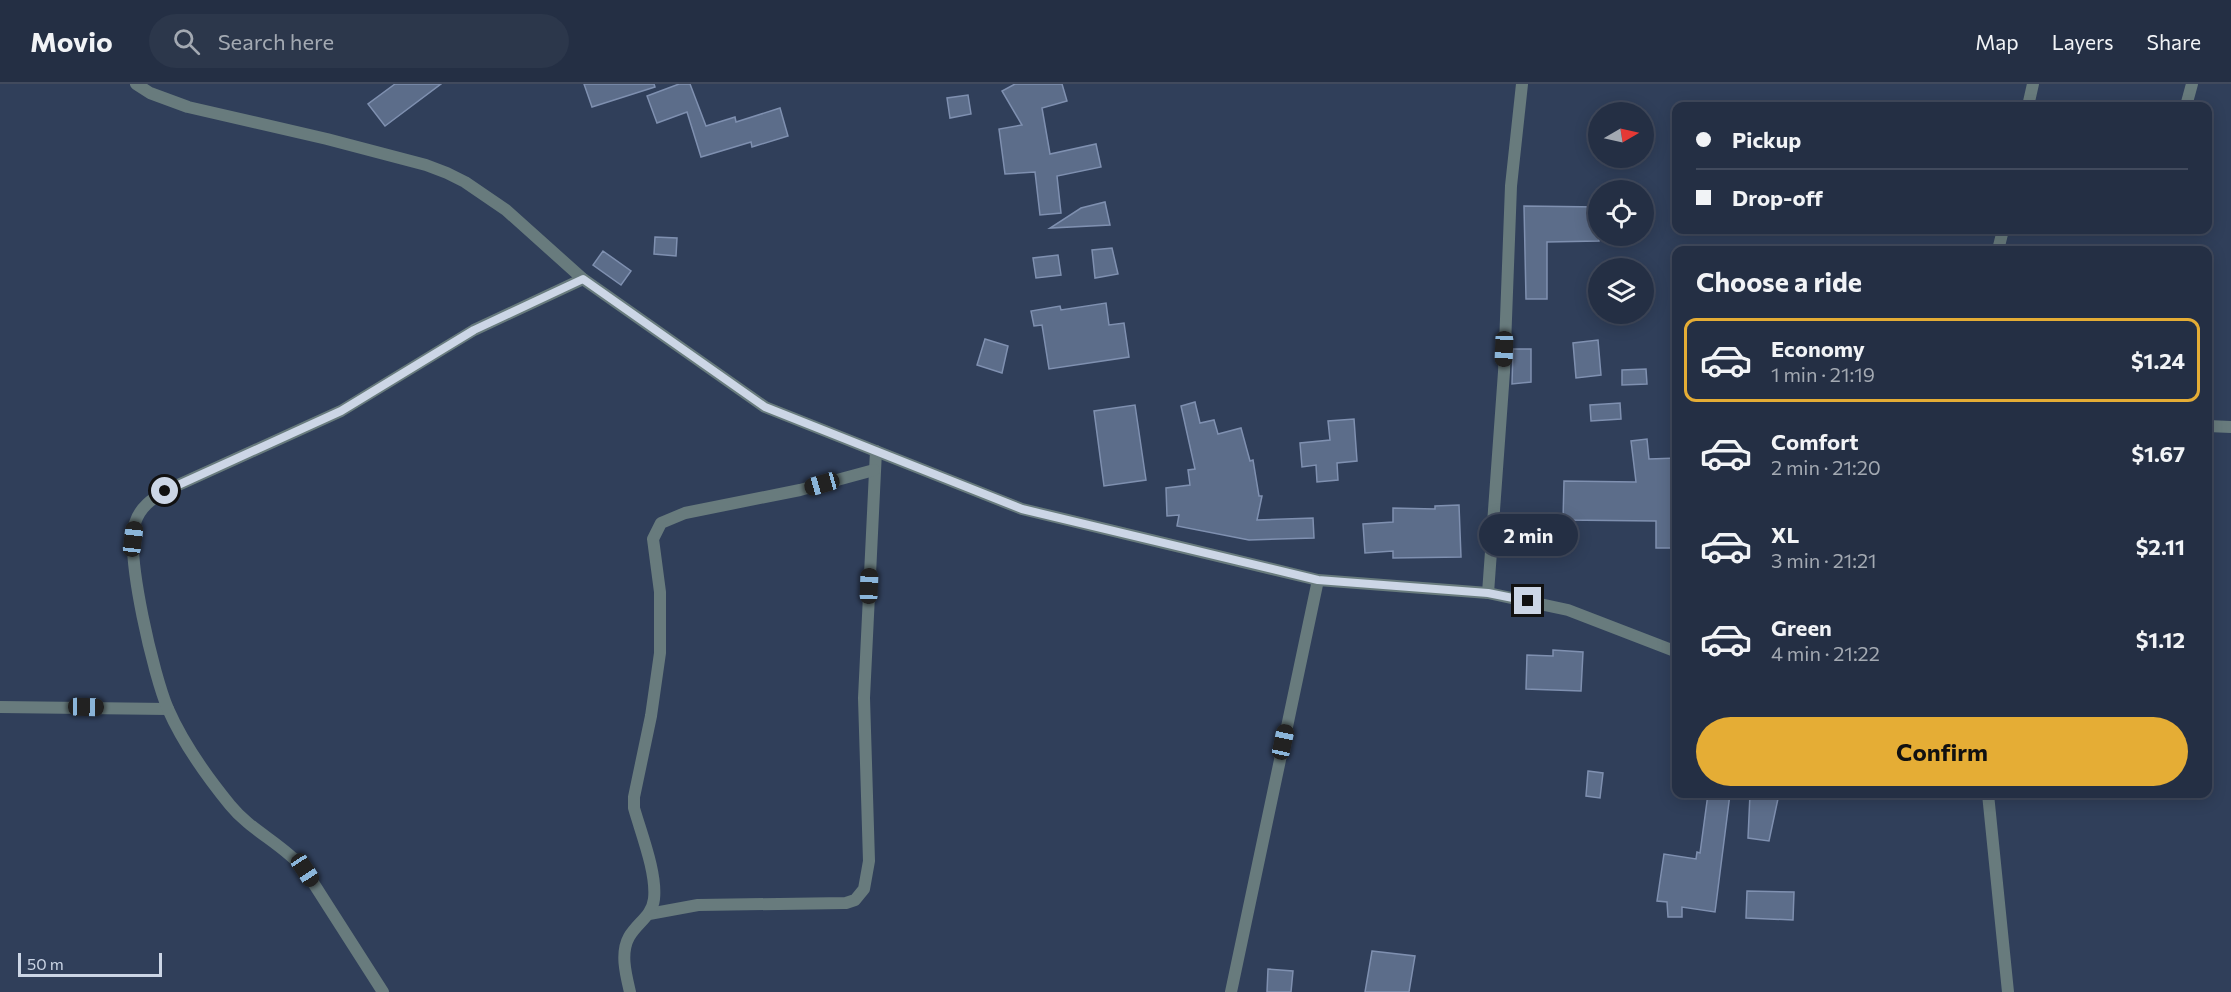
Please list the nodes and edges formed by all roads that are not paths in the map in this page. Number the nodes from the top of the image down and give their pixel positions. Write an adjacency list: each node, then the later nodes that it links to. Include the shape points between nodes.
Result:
1 (136, 84): 7 (street, via 188,106 447,173 506,210)
2 (1522, 84): 13 (street, via 1511,186 1504,372)
3 (2033, 84): 5 (street)
4 (2192, 84): 6 (street)
5 (2029, 102)
6 (2187, 102)
7 (583, 279): 10 (street, via 765,407); 16 (street, via 474,330 341,411 165,491 142,509 133,539 141,611)
8 (2212, 426): 9 (street)
9 (2231, 427)
10 (876, 451): 11 (street); 12 (street, via 1022,509)
11 (874, 470): 18 (street, via 800,490 685,513 668,518 657,528 653,547 660,592 660,653 634,797 652,879 654,899); 18 (street, via 864,698 870,861 864,889 855,900 846,903 698,905)
12 (1318, 580): 13 (street); 21 (street)
13 (1488, 593): 14 (street, via 1568,609)
14 (1672, 650)
15 (0, 706): 16 (street)
16 (168, 709): 19 (street, via 232,807 305,870)
17 (1988, 798): 22 (street)
18 (649, 914): 20 (street, via 625,946)
19 (383, 992)
20 (630, 992)
21 (1231, 992)
22 (2008, 992)

